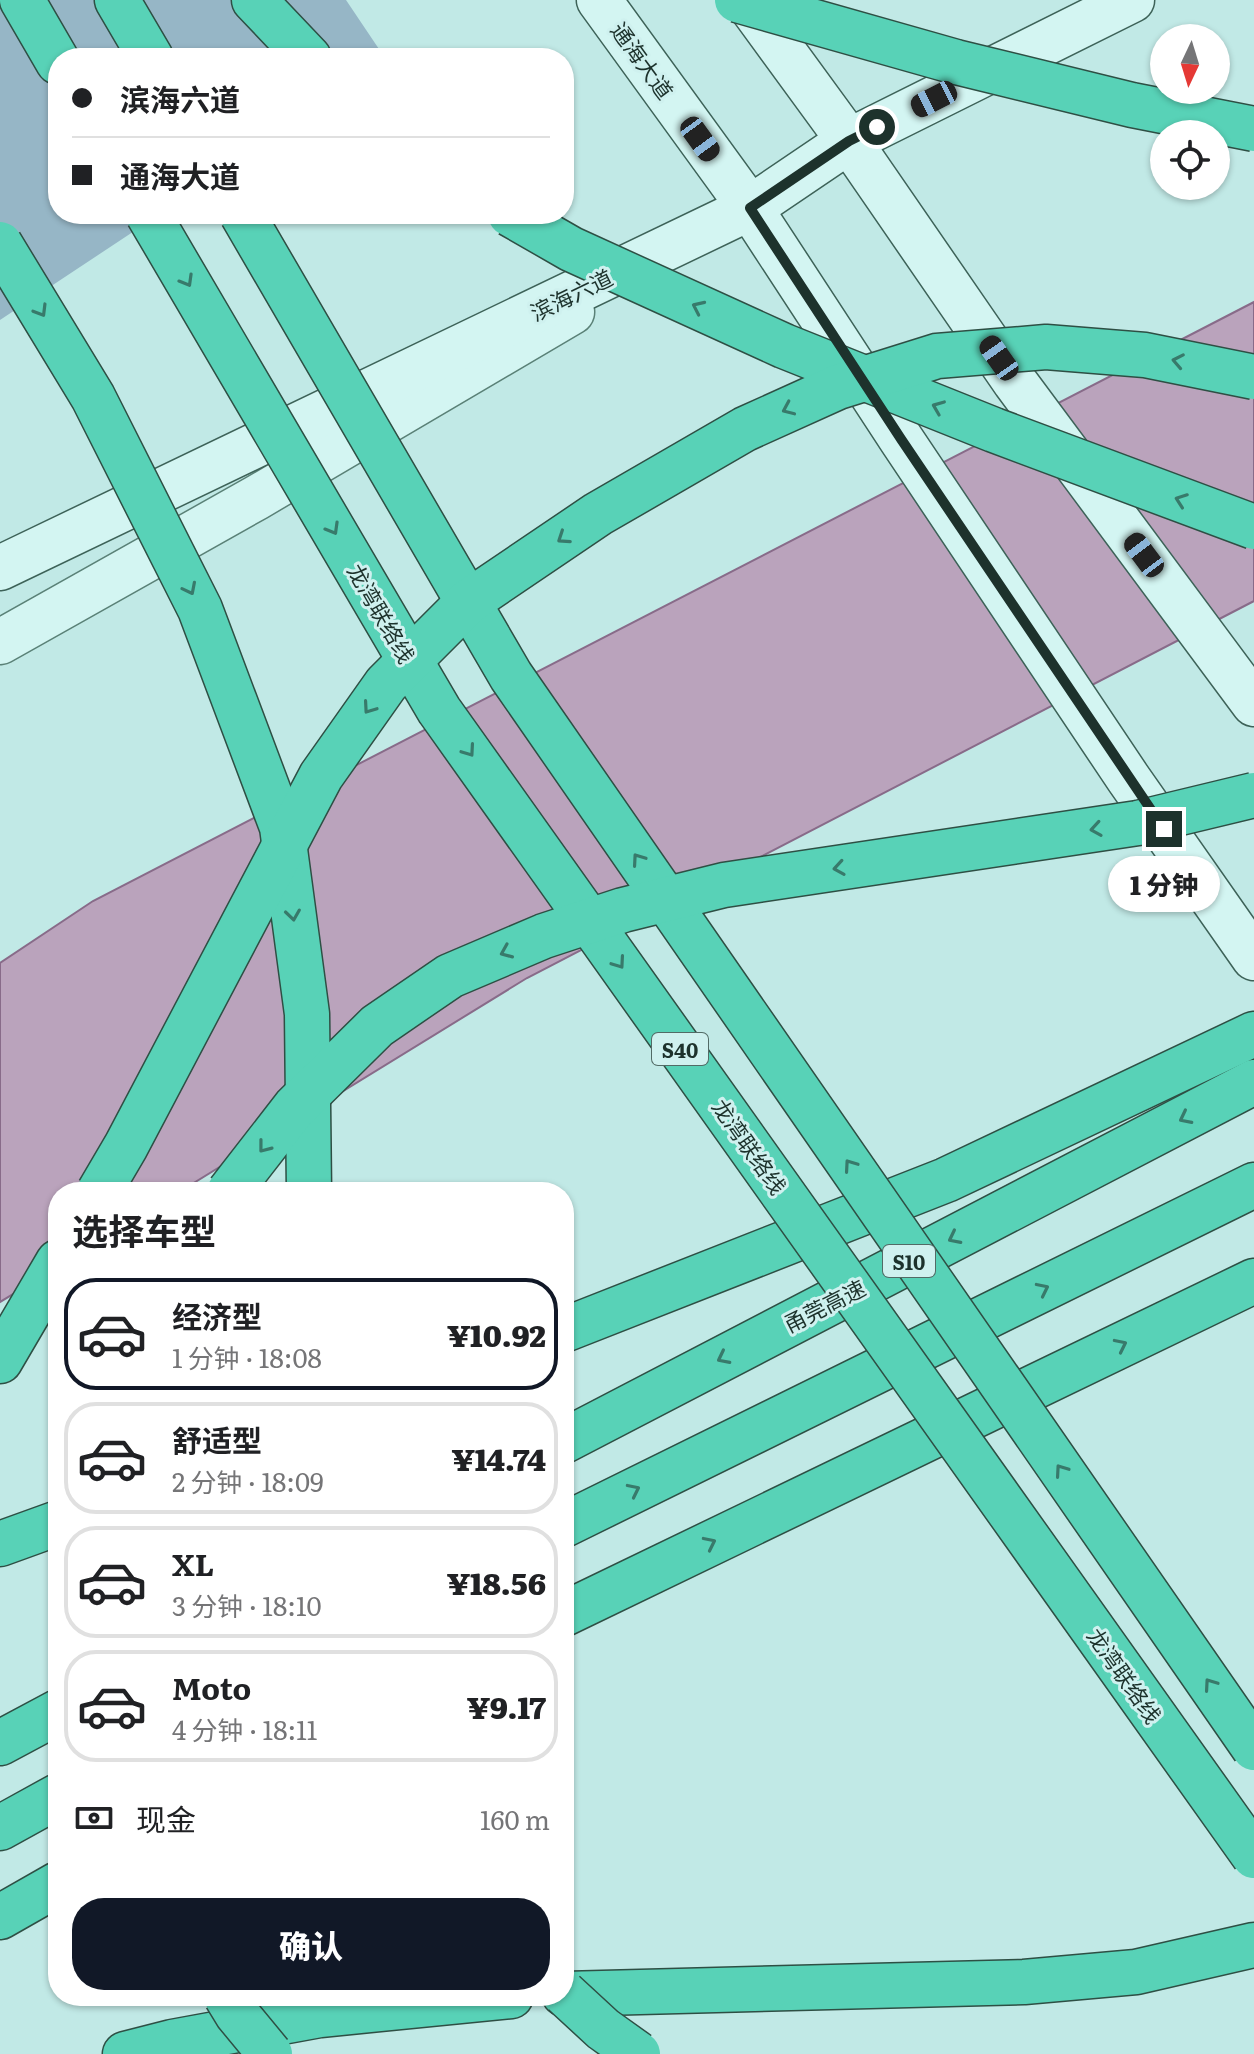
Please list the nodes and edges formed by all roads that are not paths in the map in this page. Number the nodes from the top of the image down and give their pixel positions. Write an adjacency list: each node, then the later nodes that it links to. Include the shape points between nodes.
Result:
1 (22, 0): 8 (highway)
2 (117, 0): 9 (highway)
3 (254, 0): 10 (highway)
4 (599, 0): 13 (street, 通海大道)
5 (737, 0): 11 (highway, bridge, via 956,62)
6 (746, 0): 12 (street)
7 (1132, 0): 12 (street, 滨海六道)
8 (50, 48)
9 (145, 48)
10 (300, 48)
11 (1254, 129)
12 (849, 141): 13 (street, 滨海六道); 22 (street, bridge, via 1015,382)
13 (750, 208): 20 (street, 滨海六道); 21 (street); 24 (street, 通海大道, via 1128,778)
14 (154, 224): 45 (highway, 龙湾联络线 / S40, one-way to 45, bridge, via 439,710)
15 (248, 224): 42 (highway, one-way to 15, bridge, via 511,676)
16 (527, 224): 19 (highway, one-way to 16, bridge, via 784,346)
17 (0, 244): 29 (highway, one-way to 29, bridge, via 93,397 200,609 282,827 307,1014)
18 (1254, 377): 27 (highway, one-way to 27, bridge, via 1145,355 1046,347 937,356 838,387 745,429 598,514 468,602 386,684 321,776)
19 (1254, 527)
20 (0, 568)
21 (0, 642)
22 (1254, 704)
23 (1254, 795): 28 (highway, one-way to 28, bridge, via 1138,823 724,885 544,936 450,976 377,1026 295,1107)
24 (1254, 958)
25 (1254, 1034): 33 (highway, via 946,1180)
26 (1254, 1082): 35 (highway, 甬莞高速 / S10, one-way to 35, bridge)
27 (105, 1182)
28 (237, 1182)
29 (309, 1182)
30 (1254, 1185): 36 (highway, one-way to 30, bridge)
31 (48, 1279): 34 (highway)
32 (1254, 1281): 39 (highway, one-way to 32)
33 (574, 1326)
34 (0, 1361)
35 (574, 1436)
36 (574, 1520)
37 (48, 1527): 38 (highway)
38 (0, 1544)
39 (574, 1609)
40 (48, 1717): 41 (highway)
41 (0, 1743)
42 (1254, 1748)
43 (48, 1802): 44 (highway)
44 (0, 1828)
45 (1254, 1856)
46 (48, 1890): 47 (highway)
47 (0, 1917)
48 (1254, 1945): 49 (highway, via 1136,1972 1024,1982)
49 (574, 1994)
50 (574, 2003): 55 (highway, bridge)
51 (232, 2006): 54 (highway, bridge)
52 (410, 2006): 53 (highway, via 320,2015)
53 (125, 2054)
54 (270, 2054)
55 (638, 2054)

